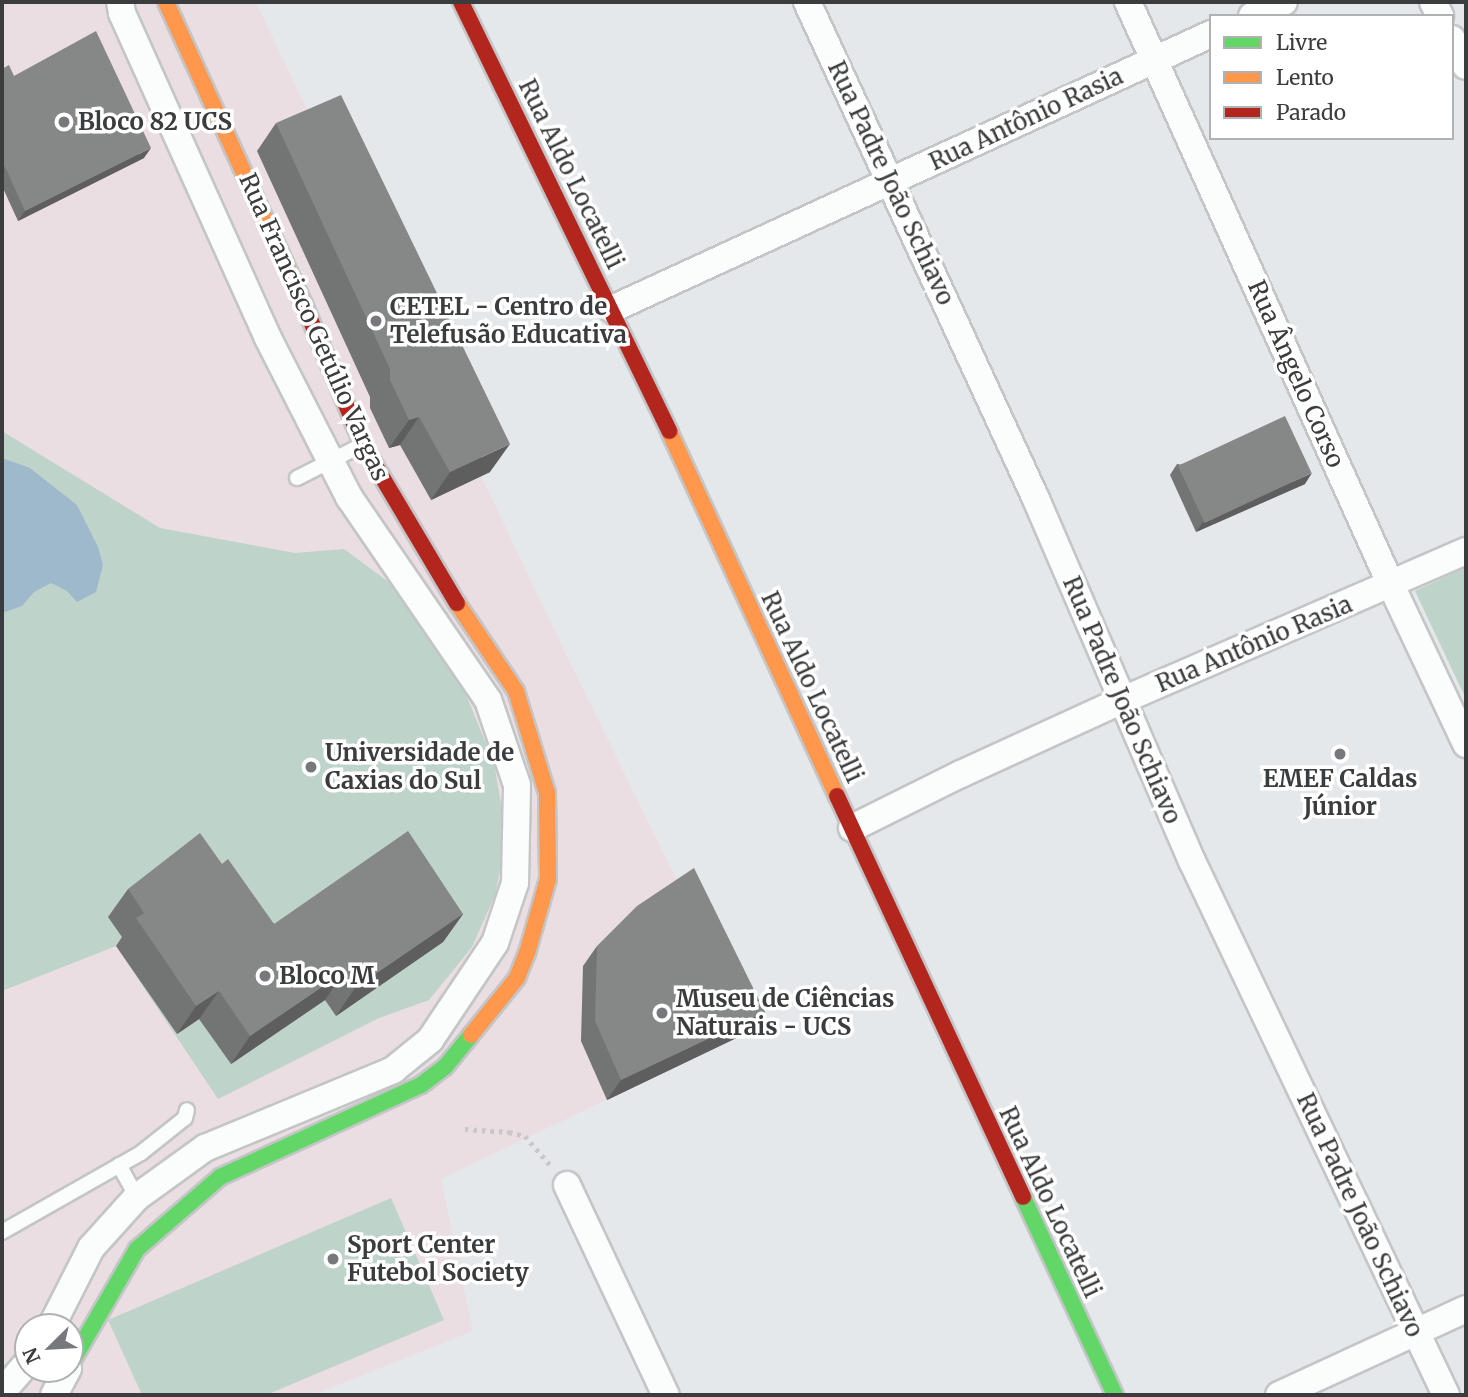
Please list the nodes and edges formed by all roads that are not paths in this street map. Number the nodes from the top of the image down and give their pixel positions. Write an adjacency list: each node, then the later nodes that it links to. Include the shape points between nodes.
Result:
1 (120, 2): 15 (street, Rua Francisco Getúlio Vargas, via 268,338)
2 (166, 2): 14 (street, Rua Francisco Getúlio Vargas)
3 (461, 2): 13 (street, Rua Aldo Locatelli)
4 (807, 2): 12 (street, Rua Padre João Schiavo)
5 (1128, 2): 10 (street, Rua Ângelo Corso)
6 (1284, 2): 7 (street)
7 (1257, 14)
8 (1209, 35): 10 (street, Rua Antônio Rasia)
9 (1454, 43): 11 (street)
10 (1154, 59): 12 (street, Rua Antônio Rasia); 18 (street, Rua Ângelo Corso)
11 (1466, 66)
12 (891, 181): 13 (street, Rua Antônio Rasia); 19 (street, Rua Padre João Schiavo)
13 (612, 309): 21 (street, Rua Aldo Locatelli)
14 (363, 444): 15 (lane); 27 (street, Rua Francisco Getúlio Vargas, via 516,691 547,793 548,879 517,978 444,1067 387,1102 220,1177)
15 (333, 462): 16 (lane); 25 (street, Rua Francisco Getúlio Vargas, via 364,523 488,700 517,785 515,883 495,943 430,1040 393,1070 205,1148)
16 (296, 478)
17 (1466, 551): 18 (street, Rua Antônio Rasia)
18 (1391, 585): 19 (street, Rua Antônio Rasia); 20 (street, Rua Ângelo Corso)
19 (1123, 701): 21 (street, Rua Antônio Rasia); 30 (street, Rua Padre João Schiavo, via 1192,861)
20 (1466, 744)
21 (852, 828): 35 (street, Rua Aldo Locatelli)
22 (187, 1110): 23 (lane, via 185,1118)
23 (119, 1165): 25 (lane); 26 (lane)
24 (567, 1185): 34 (street)
25 (138, 1197): 27 (street, via 142,1216); 29 (street, Rua Francisco Getúlio Vargas, via 91,1248)
26 (2, 1231)
27 (137, 1249): 31 (street, Rua Francisco Getúlio Vargas)
28 (1466, 1309): 30 (street)
29 (58, 1313)
30 (1416, 1332): 36 (street); 37 (street, Rua Padre João Schiavo)
31 (84, 1341)
32 (14, 1378): 33 (street)
33 (2, 1392)
34 (666, 1395)
35 (1115, 1395)
36 (1279, 1395)
37 (1446, 1395)

